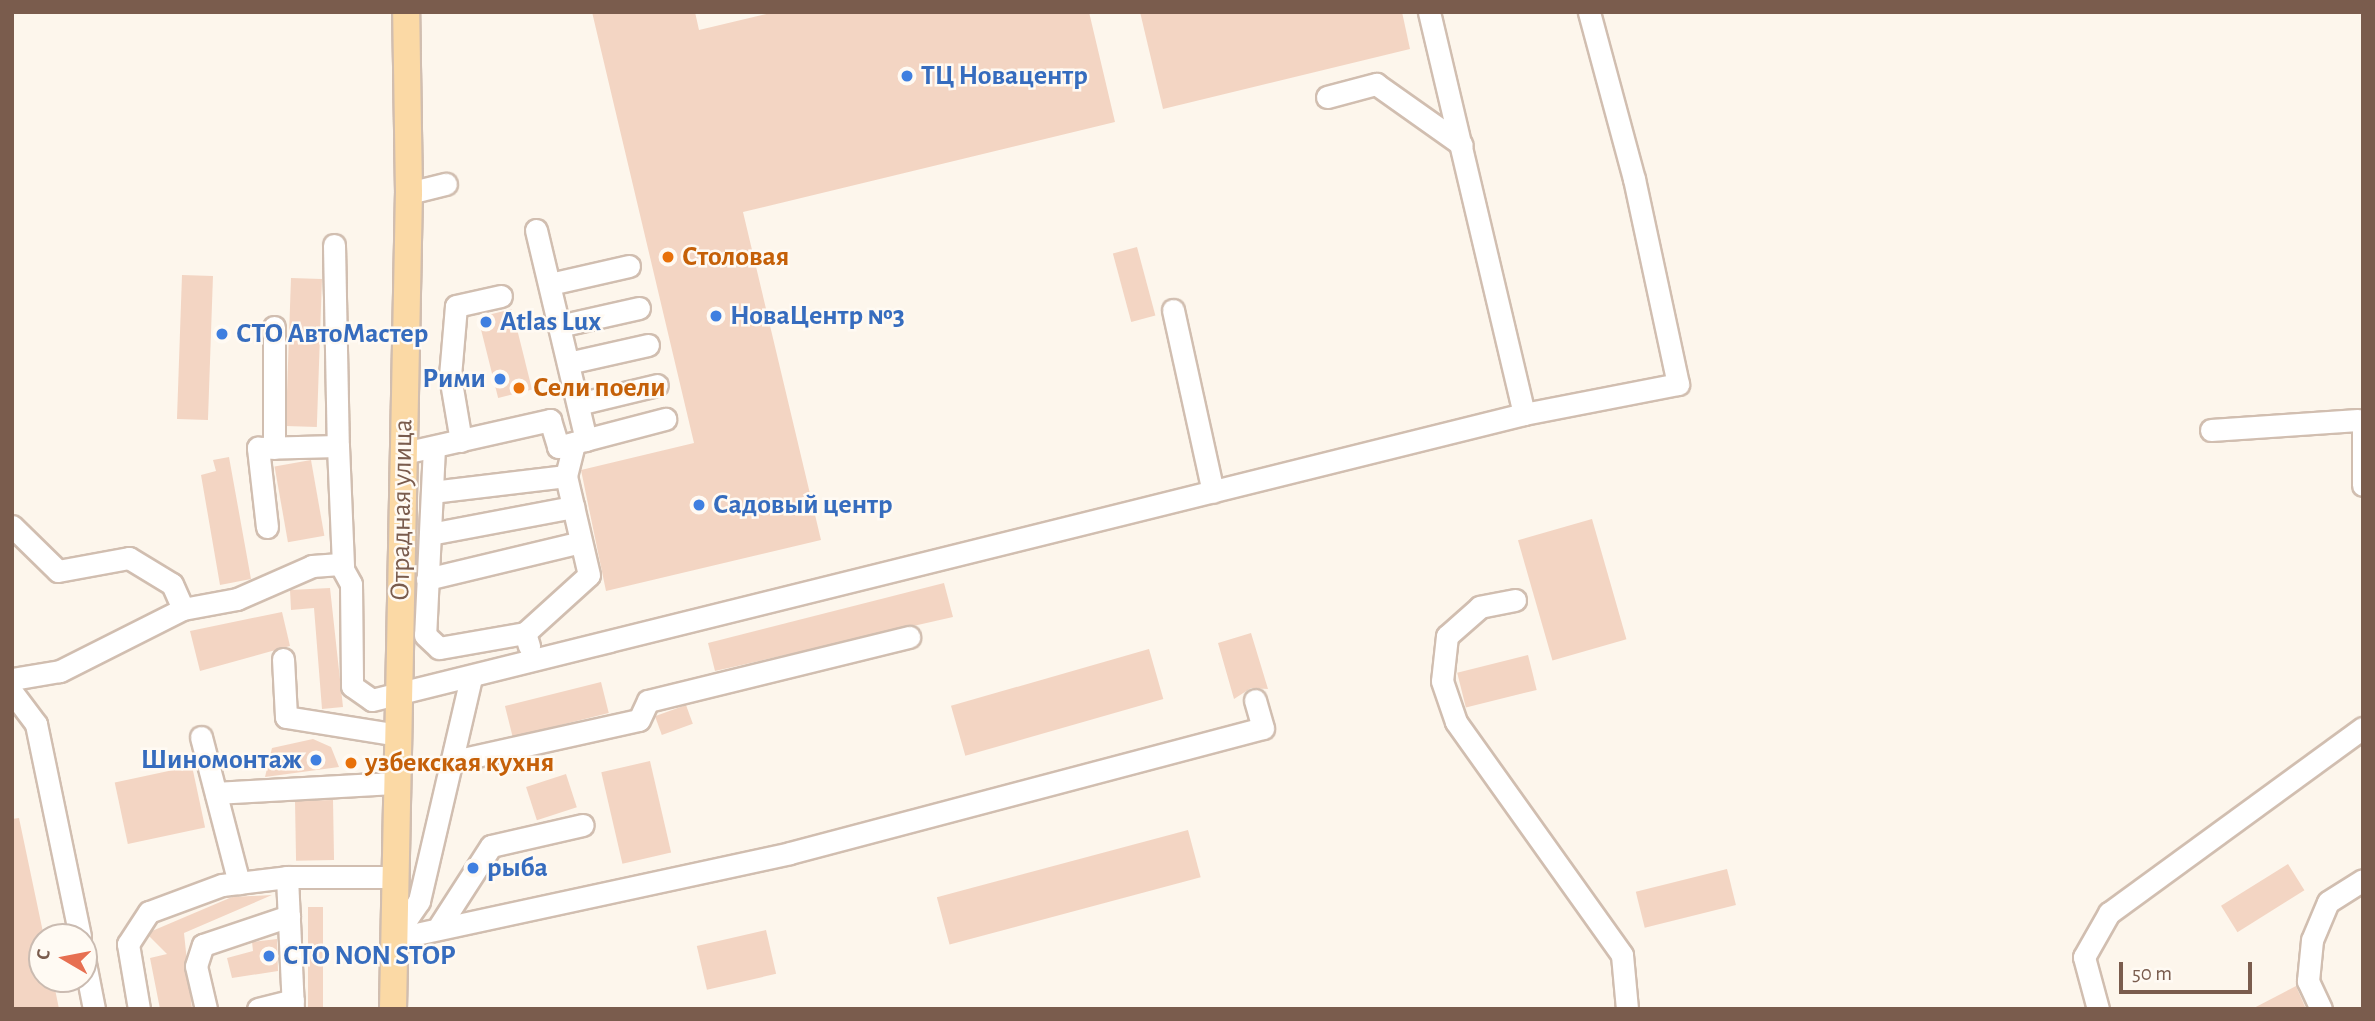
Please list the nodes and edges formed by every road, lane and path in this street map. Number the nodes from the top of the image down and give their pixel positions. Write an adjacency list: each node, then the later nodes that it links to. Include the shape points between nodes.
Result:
1 (407, 12): 7 (main road, Отрадная улица)
2 (1429, 12): 5 (lane)
3 (1589, 12): 21 (lane, via 1634,179 1678,384)
4 (1327, 97): 5 (lane, via 1376,84)
5 (1462, 145): 21 (lane)
6 (446, 184): 7 (lane)
7 (410, 193): 30 (main road, Отрадная улица)
8 (536, 230): 11 (lane)
9 (334, 245): 27 (lane)
10 (629, 266): 11 (lane)
11 (550, 284): 15 (lane)
12 (501, 296): 25 (lane, via 456,306 450,376)
13 (639, 308): 15 (lane)
14 (1173, 310): 34 (lane)
15 (559, 326): 18 (lane)
16 (274, 327): 28 (lane)
17 (648, 345): 18 (lane)
18 (568, 363): 20 (lane)
19 (657, 385): 20 (lane)
20 (578, 404): 26 (lane)
21 (1524, 414): 34 (lane)
22 (665, 419): 26 (lane)
23 (2360, 420): 24 (lane); 32 (lane)
24 (2211, 430)
25 (461, 441): 26 (lane, via 550,421 558,447); 29 (lane)
26 (580, 441): 31 (lane)
27 (338, 446): 28 (lane); 40 (lane)
28 (274, 447): 37 (lane, via 258,448)
29 (434, 447): 30 (lane); 33 (lane)
30 (404, 453): 52 (main road, Отрадная улица)
31 (566, 476): 33 (lane); 35 (lane)
32 (2363, 485)
33 (432, 492): 38 (lane)
34 (1213, 492): 47 (lane)
35 (573, 507): 38 (lane); 39 (lane)
36 (12, 526): 43 (lane, via 58,571 129,558 172,583)
37 (267, 527)
38 (430, 534): 41 (lane)
39 (582, 542): 41 (lane); 44 (lane, via 589,575)
40 (343, 567): 43 (lane, via 312,566 237,599); 52 (lane, via 351,584 354,691 366,700)
41 (427, 579): 44 (lane, via 425,635 439,648)
42 (1515, 600): 75 (lane, via 1480,607 1447,636 1442,681 1456,722 1622,955)
43 (183, 609): 48 (lane, via 110,650)
44 (526, 633): 47 (lane)
45 (909, 636): 58 (lane, via 648,701 639,720)
46 (283, 659): 56 (lane, via 286,717)
47 (533, 662): 49 (lane)
48 (42, 675): 50 (lane); 54 (lane, via 30,689)
49 (471, 677): 52 (lane); 58 (lane)
50 (12, 679)
51 (12, 692): 54 (lane)
52 (398, 694): 56 (main road, Отрадная улица)
53 (1255, 700): 68 (lane, via 1262,728 790,853)
54 (30, 710): 67 (lane)
55 (2363, 728): 76 (lane, via 2109,913 2084,957)
56 (398, 735): 59 (main road, Отрадная улица)
57 (201, 737): 60 (lane)
58 (454, 761): 69 (lane, via 419,901)
59 (397, 783): 60 (lane); 63 (main road, Отрадная улица)
60 (216, 793): 65 (lane)
61 (583, 825): 68 (lane, via 491,846)
62 (286, 877): 63 (lane); 65 (lane); 66 (lane)
63 (395, 877): 69 (main road, Отрадная улица)
64 (2363, 880): 77 (lane, via 2329,902 2312,940 2308,981)
65 (239, 883): 71 (lane, via 162,907 139,921 127,958)
66 (289, 916): 70 (lane); 72 (lane, via 203,945 196,966)
67 (77, 923)
68 (440, 925): 69 (lane)
69 (393, 939): 74 (main road, Отрадная улица)
70 (293, 1004): 73 (lane)
71 (139, 1009)
72 (206, 1009)
73 (258, 1009)
74 (394, 1009)
75 (1627, 1009)
76 (2098, 1009)
77 (2321, 1009)

